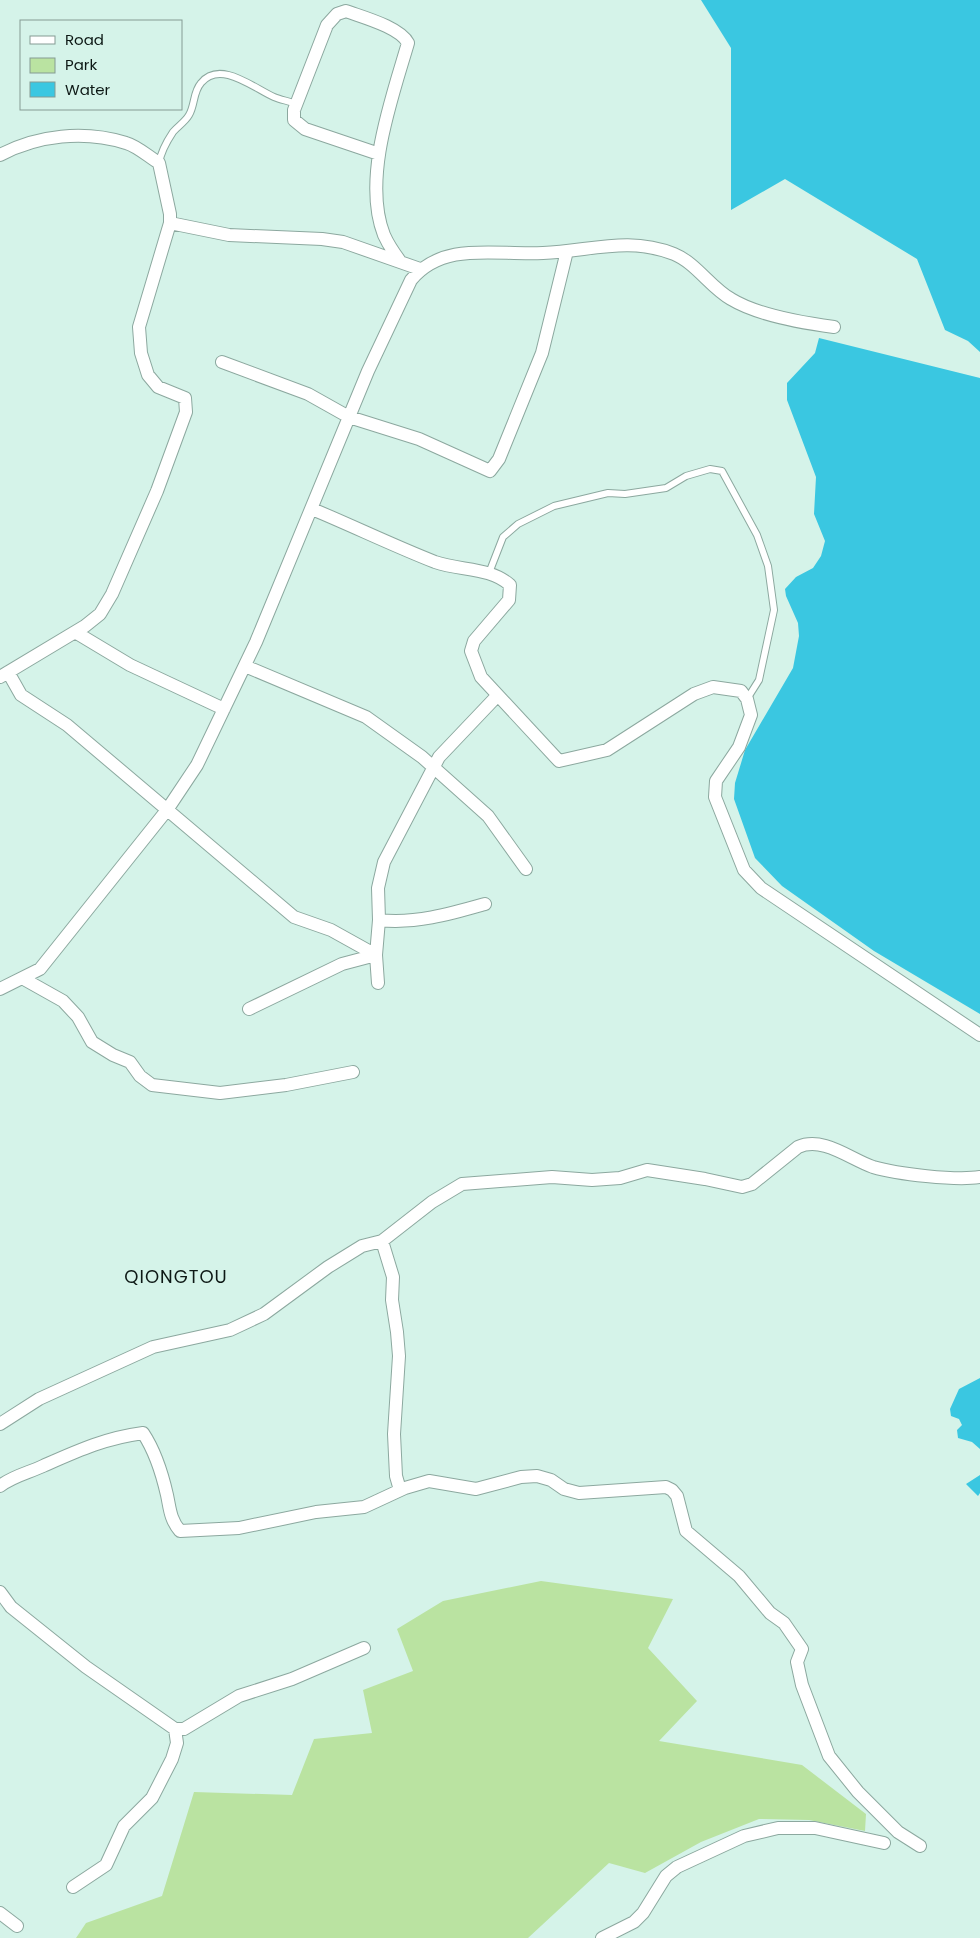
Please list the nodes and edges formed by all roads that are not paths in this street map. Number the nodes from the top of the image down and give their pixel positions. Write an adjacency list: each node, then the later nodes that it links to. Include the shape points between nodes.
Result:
1 (296, 104): 2 (street, via 294,120 305,129); 2 (street, via 327,25 337,14 346,11 405,36 408,43); 4 (lane, via 273,96 243,79 213,75 201,82 192,109 161,153)
2 (379, 154): 7 (street, via 379,218 384,235)
3 (0, 155): 4 (street, via 21,144 73,134 128,143)
4 (159, 163): 5 (street)
5 (170, 223): 7 (street, via 229,235 343,242); 14 (street, via 139,327 141,353 148,375 158,387 185,398 186,412 157,490 112,594 100,614)
6 (567, 251): 8 (street, via 460,254); 9 (street, via 642,244 676,255 731,300 776,316); 11 (street, via 542,353 499,459 490,471 419,439)
7 (400, 261): 8 (street)
8 (420, 268): 11 (street, via 401,300)
9 (834, 327)
10 (222, 362): 11 (street, via 308,394)
11 (349, 417): 12 (street)
12 (312, 509): 13 (street, via 436,562); 15 (street)
13 (489, 573): 17 (street, via 500,576 510,585 509,600 474,641 471,651 481,677); 18 (lane, via 503,538 518,524 540,512 585,497 666,488 686,476 710,468 722,471 757,535 768,566 772,591 771,630 759,680)
14 (75, 632): 16 (street); 19 (street, via 130,665)
15 (245, 666): 19 (street); 20 (street, via 366,717)
16 (4, 675): 21 (street, via 21,695 67,725)
17 (497, 696): 18 (street, via 559,762 607,750 694,694 713,687 741,691); 20 (street, via 450,744)
18 (748, 699): 30 (street, via 751,715 747,730 716,781 715,797 744,870 768,894)
19 (224, 709): 21 (street, via 198,765)
20 (435, 768): 22 (street, via 488,816); 24 (street, via 384,862 378,888)
21 (167, 810): 25 (street, via 294,918 331,930); 26 (street, via 40,969)
22 (526, 869)
23 (485, 904): 24 (street, via 429,919)
24 (380, 920): 25 (street)
25 (376, 955): 27 (street); 29 (street, via 342,964)
26 (22, 978): 28 (street); 31 (street, via 62,1001 78,1017 92,1042 130,1062 152,1085 220,1094)
27 (378, 983)
28 (0, 989)
29 (249, 1008)
30 (980, 1035)
31 (353, 1072)
32 (980, 1177): 33 (street, via 897,1172 874,1167 820,1144 807,1143 752,1184 742,1187 647,1170 620,1178 552,1177 462,1184 432,1202)
33 (382, 1241): 34 (street, via 362,1246 328,1267 264,1314 230,1330 153,1347 39,1399); 36 (street, via 392,1278 399,1356 394,1434)
34 (0, 1424)
35 (0, 1486): 36 (street, via 11,1478 79,1449 143,1433 153,1448 171,1520 180,1531 238,1528 316,1512 364,1507)
36 (400, 1490): 41 (street, via 429,1481 476,1489 537,1476 578,1493 640,1487 672,1490 677,1496 686,1531 739,1576 770,1613 784,1622 802,1649 797,1662 802,1685 829,1756 858,1792 898,1832)
37 (0, 1592): 39 (street, via 11,1606 86,1667)
38 (364, 1648): 39 (street, via 309,1672 239,1696 184,1729)
39 (175, 1729): 42 (street, via 177,1743 172,1759 152,1798 124,1826 106,1865)
40 (884, 1843): 45 (street, via 815,1828 778,1828 744,1836 677,1867 666,1876 634,1922)
41 (920, 1846)
42 (73, 1887)
43 (0, 1913): 44 (street)
44 (17, 1926)
45 (602, 1938)

